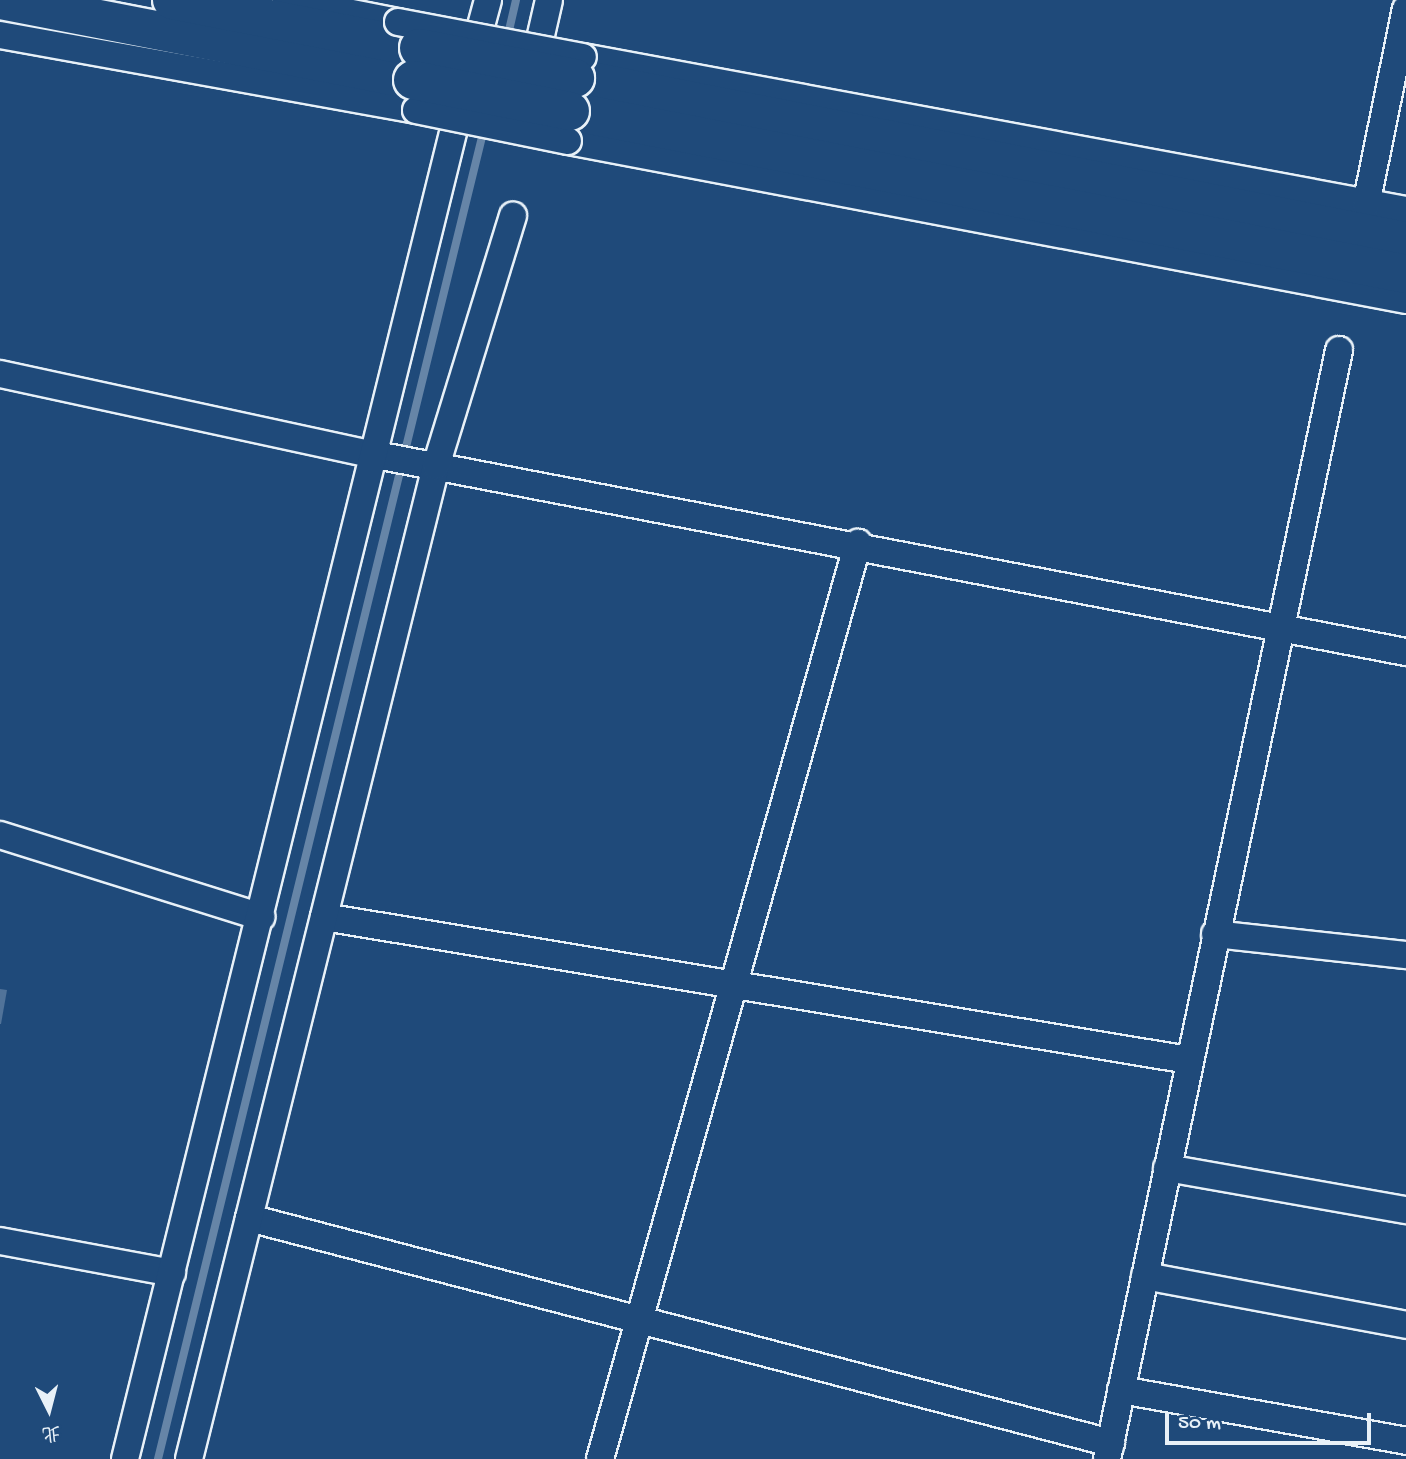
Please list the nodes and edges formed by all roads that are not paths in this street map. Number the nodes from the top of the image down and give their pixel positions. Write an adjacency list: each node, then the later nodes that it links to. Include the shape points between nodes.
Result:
1 (1, 0): 9 (main road)
2 (172, 0): 9 (main road)
3 (286, 0): 9 (street)
4 (488, 0): 19 (street, via 425,234)
5 (549, 0): 8 (street)
6 (1406, 9): 11 (street)
7 (0, 35): 9 (street)
8 (538, 48): 9 (street, bridge); 10 (street, bridge)
9 (412, 65): 10 (main road, bridge); 10 (street, bridge)
10 (574, 97): 11 (street); 14 (main road); 15 (main road); 16 (street)
11 (1366, 205): 12 (street)
12 (1406, 210)
13 (513, 216): 20 (street)
14 (1406, 241)
15 (1406, 274)
16 (1406, 300)
17 (1339, 350): 22 (street)
18 (0, 374): 19 (street)
19 (383, 457): 20 (street); 25 (street)
20 (426, 464): 21 (street); 26 (street)
21 (858, 543): 22 (street); 29 (street)
22 (1278, 627): 23 (street); 27 (street)
23 (1406, 652)
24 (0, 835): 25 (street)
25 (261, 917): 35 (street)
26 (324, 917): 29 (street); 33 (street)
27 (1215, 934): 28 (street); 30 (street)
28 (1406, 955)
29 (732, 984): 30 (street); 37 (street)
30 (1189, 1060): 31 (street)
31 (1167, 1168): 32 (street); 36 (street)
32 (1406, 1210)
33 (249, 1218): 37 (street); 43 (street)
34 (0, 1241): 35 (street)
35 (172, 1273): 42 (street)
36 (1145, 1276): 38 (street); 39 (street)
37 (637, 1319): 41 (street); 44 (street)
38 (1406, 1325)
39 (1121, 1390): 40 (street); 41 (street)
40 (1406, 1441)
41 (1109, 1451)
42 (125, 1459)
43 (188, 1459)
44 (600, 1459)

